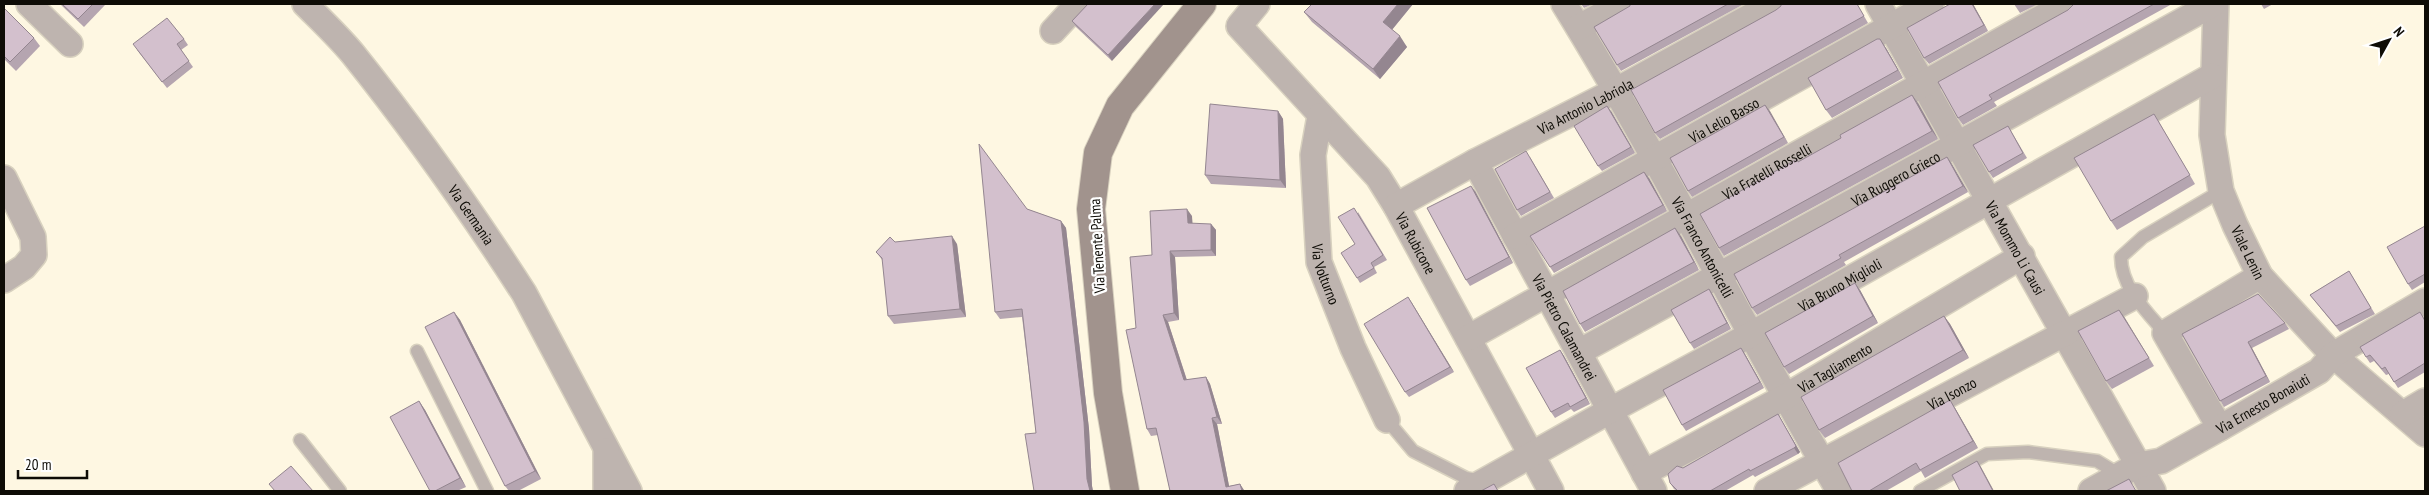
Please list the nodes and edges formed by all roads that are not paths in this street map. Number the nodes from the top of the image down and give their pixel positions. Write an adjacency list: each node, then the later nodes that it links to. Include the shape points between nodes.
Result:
1 (29, 4): 17 (street)
2 (305, 4): 53 (street, Via Germania, via 352,52 505,263)
3 (1078, 4): 16 (street)
4 (1202, 4): 63 (main road, Via Tenente Palma, via 1120,106 1098,154 1091,209 1108,393)
5 (1256, 4): 21 (street, Via Rubicone, via 1239,26)
6 (1564, 4): 15 (street, Via Franco Antonicelli)
7 (1622, 4): 15 (street)
8 (1773, 4): 20 (street, Via Antonio Labriola)
9 (1878, 4): 14 (street, Via Mommo Li Causi)
10 (1931, 4): 14 (street, Via Lelio Basso)
11 (2066, 4): 19 (street, Via Fratelli Rosselli)
12 (2212, 4): 22 (street, Via Ruggero Grieco)
13 (2216, 4): 18 (street, Viale Lenin)
14 (1890, 26): 19 (street, Via Mommo Li Causi); 23 (street, Via Lelio Basso)
15 (1579, 27): 20 (street, Via Franco Antonicelli)
16 (1053, 31)
17 (70, 44)
18 (2212, 76): 26 (street, Viale Lenin, via 2212,135); 27 (street, Via Bruno Miglioli)
19 (1922, 83): 22 (street, Via Mommo Li Causi); 29 (street, Via Fratelli Rosselli)
20 (1614, 91): 23 (street, Via Franco Antonicelli); 24 (street, Via Antonio Labriola)
21 (1320, 116): 28 (street, Via Rubicone, via 1378,177); 49 (street, Via Volturno, via 1313,155 1319,262 1353,348)
22 (1958, 145): 27 (street, Via Mommo Li Causi); 32 (street, Via Ruggero Grieco)
23 (1654, 160): 29 (street, Via Franco Antonicelli); 30 (street, Via Lelio Basso)
24 (1475, 162): 28 (street, Via Antonio Labriola); 30 (street, Via Pietro Calamandrei)
25 (4, 178): 34 (street, via 33,238 34,255 24,267)
26 (2221, 191): 33 (street, Viale Lenin); 36 (lane, via 2143,237 2121,257 2121,272)
27 (1989, 201): 31 (street, Via Mommo Li Causi); 40 (street, Via Bruno Miglioli)
28 (1396, 206): 41 (street, Via Rubicone)
29 (1686, 215): 32 (street, Via Franco Antonicelli); 35 (street, Via Fratelli Rosselli)
30 (1516, 236): 35 (street, Via Pietro Calamandrei)
31 (2022, 256): 39 (street, Via Mommo Li Causi); 45 (street, Via Tagliamento)
32 (1720, 276): 40 (street, Via Franco Antonicelli); 43 (street, Via Ruggero Grieco)
33 (2260, 276): 38 (street); 44 (street, Viale Lenin)
34 (4, 280)
35 (1546, 293): 41 (street, Via Fratelli Rosselli); 43 (street, Via Pietro Calamandrei)
36 (2135, 296): 38 (lane); 39 (street, Via Isonzo)
37 (2425, 301): 44 (street, Via Ernesto Bonaiuti)
38 (2166, 333): 50 (street)
39 (2066, 334): 55 (street, Via Isonzo); 56 (street, Via Mommo Li Causi)
40 (1750, 335): 45 (street, Via Franco Antonicelli); 47 (street, Via Bruno Miglioli)
41 (1468, 338): 54 (street, Via Rubicone)
42 (417, 352): 60 (lane)
43 (1579, 352): 47 (street, Via Pietro Calamandrei)
44 (2333, 355): 48 (street, Viale Lenin); 50 (street, Via Ernesto Bonaiuti, via 2319,371)
45 (1785, 396): 55 (street, Via Franco Antonicelli); 57 (street, Via Tagliamento)
46 (2425, 401): 48 (street)
47 (1611, 410): 54 (street, Via Bruno Miglioli); 57 (street, Via Pietro Calamandrei)
48 (2403, 414): 51 (street, Viale Lenin)
49 (1387, 420): 58 (lane, via 1413,451 1466,478)
50 (2220, 428): 56 (street, Via Ernesto Bonaiuti, via 2161,461)
51 (2425, 434)
52 (300, 440): 59 (lane)
53 (606, 446): 61 (street); 62 (street, Via Germania)
54 (1530, 454): 58 (street, Via Bruno Miglioli); 64 (street, Via Rubicone)
55 (1822, 462): 65 (street, Via Isonzo); 66 (street, Via Franco Antonicelli)
56 (2129, 470): 67 (lane, via 2098,461 2028,452 1988,454); 68 (street, Via Ernesto Bonaiuti); 69 (street, Via Mommo Li Causi)
57 (1649, 482)
58 (1475, 486)
59 (340, 491)
60 (487, 491)
61 (606, 491)
62 (629, 491)
63 (1125, 491)
64 (1551, 491)
65 (1767, 491)
66 (1839, 491)
67 (1920, 491)
68 (2091, 491)
69 (2154, 491)

